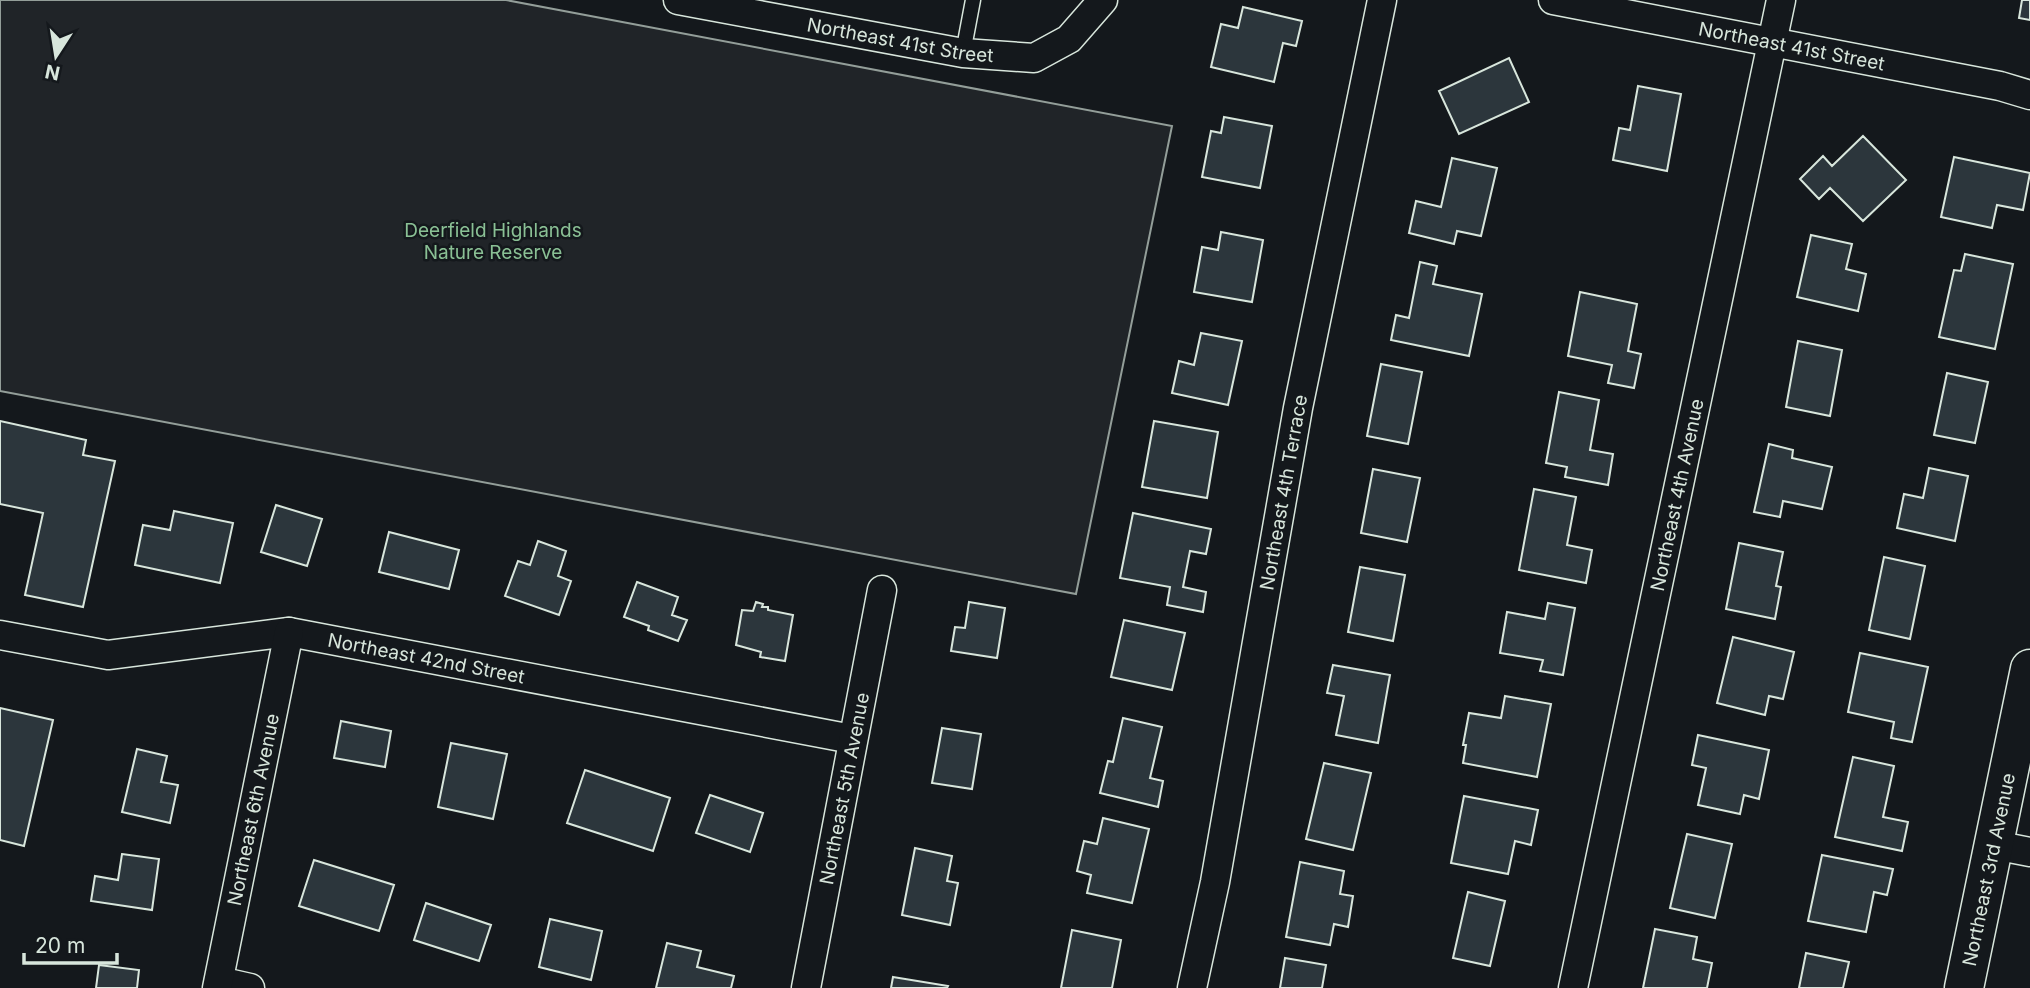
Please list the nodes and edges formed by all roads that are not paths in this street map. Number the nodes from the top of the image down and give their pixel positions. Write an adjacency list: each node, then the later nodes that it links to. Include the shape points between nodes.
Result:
1 (678, 0): 7 (street, Northeast 41st Street)
2 (973, 0): 9 (lane)
3 (1103, 0): 9 (street, Northeast 41st Street, via 1069,39 1034,58)
4 (1382, 0): 20 (street, Northeast 4th Terrace, via 1298,408 1215,882)
5 (1553, 0): 8 (street, Northeast 41st Street)
6 (1781, 0): 8 (street, Northeast 4th Avenue)
7 (762, 8): 9 (street, Northeast 41st Street)
8 (1772, 42): 10 (street, Northeast 41st Street); 21 (street, Northeast 4th Avenue)
9 (963, 53)
10 (2030, 95)
11 (882, 590): 15 (street, Northeast 5th Avenue)
12 (289, 632): 13 (street, Northeast 42nd Street, via 108,656); 15 (street, Northeast 42nd Street); 17 (street, Northeast 6th Avenue)
13 (0, 635)
14 (2030, 669): 16 (street, Northeast 3rd Avenue)
15 (852, 738): 19 (street, Northeast 5th Avenue)
16 (2012, 849): 22 (street, Northeast 3rd Avenue)
17 (218, 985): 18 (street)
18 (250, 988)
19 (806, 988)
20 (1192, 988)
21 (1573, 988)
22 (1964, 988)

